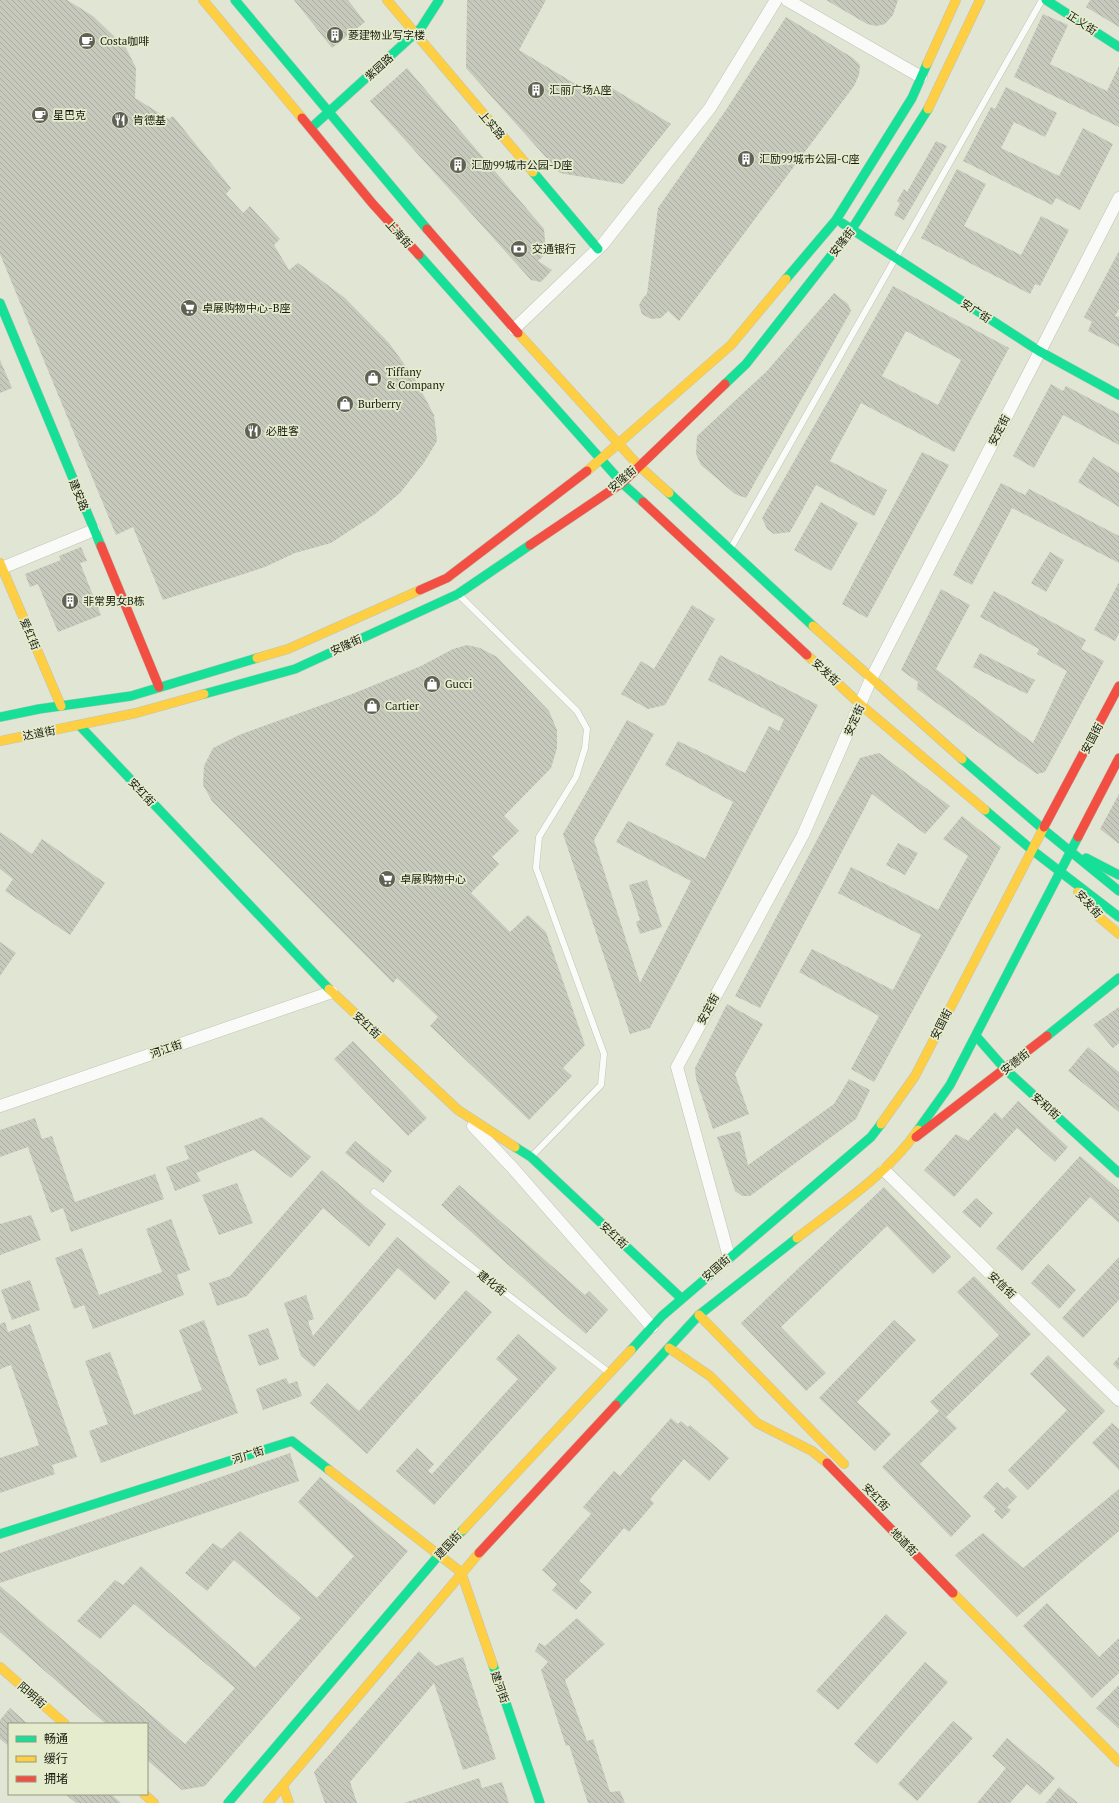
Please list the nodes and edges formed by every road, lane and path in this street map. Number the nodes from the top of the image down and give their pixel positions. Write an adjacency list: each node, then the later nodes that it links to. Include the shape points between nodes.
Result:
1 (204, 0): 15 (main road, 上海街)
2 (235, 0): 14 (main road)
3 (387, 0): 11 (main road, 上实路)
4 (439, 0): 11 (main road, 紫园路, via 423,26)
5 (776, 0): 19 (street, via 710,108)
6 (787, 0): 13 (street)
7 (956, 0): 13 (main road, 安隆街)
8 (980, 0): 18 (main road, 安隆街, via 930,106)
9 (1042, 0): 20 (lane)
10 (1046, 0): 12 (main road, 正义街)
11 (415, 33): 14 (main road, 紫园路); 19 (main road, 上实路)
12 (1119, 47)
13 (921, 78): 17 (main road, 安隆街, via 912,98)
14 (330, 111): 15 (main road, 紫园路); 22 (main road, via 390,186)
15 (311, 128): 26 (main road, 上海街, via 372,203)
16 (1119, 198): 23 (street, 安定街)
17 (836, 220): 18 (main road, 安广街); 25 (main road, 安隆街, via 731,345)
18 (852, 229): 20 (main road, 安广街); 27 (main road, 安隆街, via 746,364)
19 (598, 249): 22 (street)
20 (895, 259): 23 (main road, 安广街); 30 (lane)
21 (0, 303): 29 (main road, 建安路)
22 (514, 329): 25 (main road)
23 (1039, 351): 24 (main road, 安广街); 33 (street, 安定街)
24 (1119, 395)
25 (619, 446): 26 (main road, 安隆街); 27 (main road)
26 (601, 461): 28 (main road, 安发街); 35 (main road, 安隆街, via 448,578 288,649)
27 (638, 465): 28 (main road, 安隆街); 30 (main road)
28 (622, 483): 32 (main road, 安隆街); 36 (main road, 安发街)
29 (94, 530): 31 (street); 35 (main road, 建安路)
30 (730, 549): 33 (main road)
31 (1, 566): 37 (main road, 爱红街)
32 (458, 594): 39 (main road, 安隆街, via 295,669 136,713); 57 (lane, via 577,712 587,730 585,748 576,777 539,837 536,868 604,1054 601,1085)
33 (871, 679): 36 (street, 安定街); 42 (main road)
34 (1119, 686): 42 (main road, 安国街)
35 (159, 687): 37 (main road, 安隆街, via 131,696)
36 (861, 704): 43 (main road, 安发街); 61 (street, 安定街, via 802,834 677,1067)
37 (61, 706): 38 (main road, 达道街); 39 (street)
38 (0, 717)
39 (79, 725): 40 (main road, 达道街); 51 (main road, 安红街)
40 (0, 741)
41 (1119, 758): 44 (main road)
42 (1043, 829): 43 (main road, 安国街); 44 (main road)
43 (1032, 850): 45 (main road, 安发街); 61 (main road, 安国街, via 915,1076 871,1137)
44 (1071, 851): 45 (main road); 46 (main road); 47 (main road)
45 (1061, 872): 48 (main road, 安发街); 49 (main road, 安发街, via 1100,918); 52 (main road)
46 (1119, 874)
47 (1119, 891)
48 (1119, 917)
49 (1119, 934)
50 (1119, 978): 53 (main road, 安德街)
51 (332, 992): 54 (street, 河江街); 55 (main road, 安红街)
52 (976, 1036): 53 (main road, 安和街); 56 (main road, via 950,1085)
53 (1005, 1069): 56 (main road, 安德街); 59 (main road, 安和街)
54 (0, 1106)
55 (458, 1110): 57 (main road, 安红街); 64 (street, via 511,1166)
56 (909, 1143): 58 (main road)
57 (531, 1157): 62 (main road, 安红街)
58 (884, 1170): 63 (main road); 67 (street, 安信街)
59 (1119, 1172)
60 (374, 1192): 66 (lane, 建化街)
61 (729, 1257): 62 (main road, 安国街)
62 (681, 1298): 64 (main road, 建国街)
63 (699, 1315): 65 (main road); 68 (main road)
64 (652, 1327): 66 (main road, 建国街)
65 (669, 1348): 71 (main road); 74 (main road, 地道街, via 710,1376 757,1424 812,1451 832,1466 886,1525)
66 (610, 1373): 70 (main road, 建国街)
67 (1119, 1400)
68 (848, 1469)
69 (0, 1534): 70 (main road, 河广街, via 292,1441)
70 (439, 1555): 71 (main road, 河广街); 78 (main road, 建国街)
71 (461, 1572): 75 (main road); 81 (main road, 建河街)
72 (0, 1667): 73 (main road, 阳明街)
73 (64, 1723)
74 (1119, 1762)
75 (283, 1786): 79 (main road); 80 (main road)
76 (145, 1795): 77 (main road)
77 (154, 1803)
78 (228, 1803)
79 (268, 1803)
80 (289, 1803)
81 (540, 1803)

